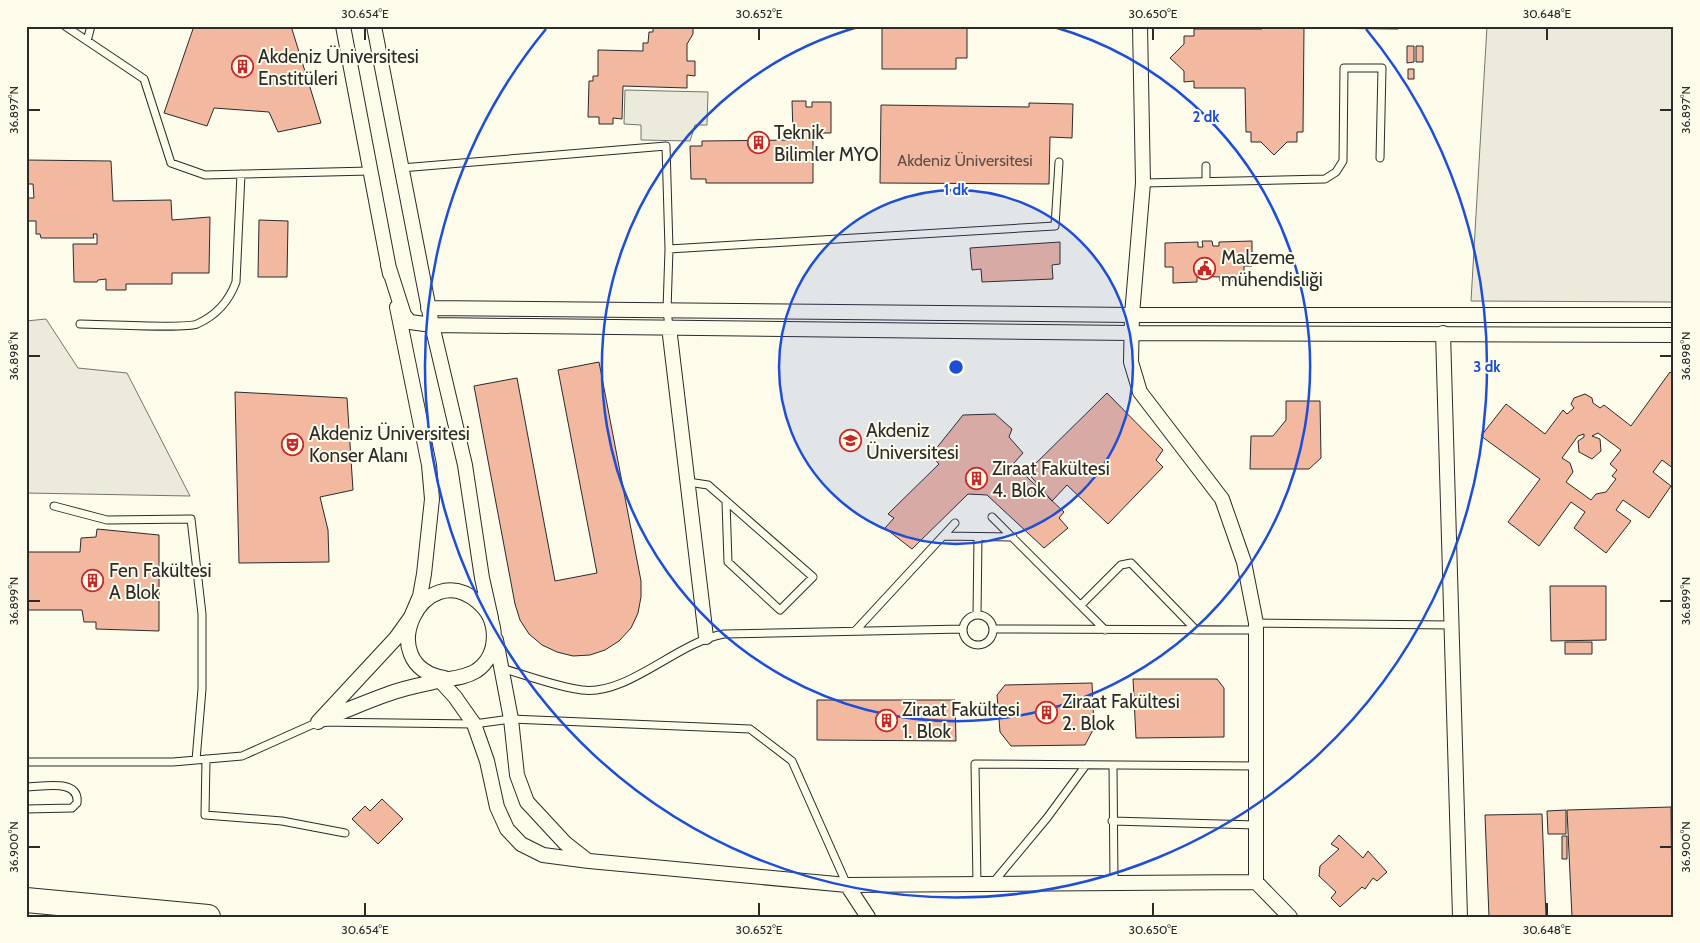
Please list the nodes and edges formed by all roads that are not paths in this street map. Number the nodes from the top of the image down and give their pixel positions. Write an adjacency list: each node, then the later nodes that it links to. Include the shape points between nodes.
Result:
1 (65, 26): 6 (lane)
2 (91, 26): 6 (lane)
3 (343, 26): 11 (street)
4 (374, 26): 10 (street)
5 (1140, 26): 14 (street)
6 (87, 41): 12 (lane, via 144,79 171,163 205,175)
7 (1380, 158): 13 (lane, via 1382,68 1344,68 1342,161 1336,172 1325,179)
8 (1059, 162): 15 (lane, via 1055,226)
9 (1206, 166): 13 (lane)
10 (401, 168): 15 (lane, via 666,146); 17 (street)
11 (370, 171): 12 (lane); 16 (street)
12 (242, 174): 21 (lane, via 236,282 219,310 196,325)
13 (1206, 181): 14 (lane)
14 (1143, 183): 19 (street)
15 (669, 249): 18 (lane)
16 (388, 264): 22 (street, via 404,315 410,322); 37 (street, via 429,465 432,499 424,574 420,596)
17 (428, 308): 18 (street); 22 (street)
18 (666, 310): 19 (street); 23 (lane)
19 (1132, 315): 20 (street); 24 (street)
20 (1674, 315)
21 (80, 324)
22 (432, 325): 23 (street); 38 (street, via 465,465)
23 (669, 327): 24 (street); 27 (street)
24 (1131, 333): 25 (street); 40 (street, via 1131,362 1140,392 1222,499 1244,562)
25 (1443, 333): 26 (street); 39 (street)
26 (1674, 335)
27 (688, 482): 28 (lane, via 708,485); 47 (street)
28 (726, 502): 28 (lane, via 813,577 780,610 728,562)
29 (54, 506): 54 (lane, via 108,520 191,519 202,614 202,689)
30 (992, 517): 34 (lane)
31 (955, 523): 32 (lane)
32 (943, 536): 33 (lane); 43 (lane)
33 (978, 537): 34 (lane); 36 (lane)
34 (1013, 538): 35 (lane)
35 (1081, 606): 44 (lane); 45 (lane, via 1120,566 1131,564)
36 (977, 615): 41 (lane, via 969,618); 42 (lane, via 986,616)
37 (411, 616): 38 (street, via 432,596 460,592 484,606); 49 (street, via 407,630 413,658 423,669); 51 (street, via 396,638)
38 (491, 618): 46 (street)
39 (1452, 625): 40 (lane); 73 (street)
40 (1256, 626): 45 (lane); 58 (street)
41 (963, 629): 42 (lane, via 967,639 977,644 988,641); 43 (lane)
42 (993, 629): 44 (lane)
43 (856, 630): 47 (lane)
44 (1105, 630): 45 (lane)
45 (1196, 630)
46 (494, 632): 48 (street); 49 (street, via 493,646 482,665 464,677)
47 (706, 637): 48 (lane, via 618,686 584,691)
48 (500, 668): 50 (street)
49 (442, 679): 51 (street, via 389,693); 52 (street)
50 (511, 719): 52 (lane); 64 (street, via 518,775 527,802 565,843); 68 (lane, via 750,729 792,761)
51 (318, 722): 52 (lane); 53 (lane, via 242,756)
52 (474, 724): 64 (street, via 497,807 507,829 521,844 543,855)
53 (206, 759): 54 (lane); 63 (lane, via 205,815 282,821)
54 (196, 760): 55 (lane)
55 (26, 762)
56 (1086, 765): 57 (lane); 67 (lane, via 1047,818); 67 (lane, via 975,764)
57 (1113, 765): 58 (lane); 61 (lane)
58 (1257, 766): 62 (street)
59 (26, 787): 60 (lane, via 66,786 73,789 78,797 72,808)
60 (26, 810)
61 (1112, 822): 62 (lane); 66 (lane)
62 (1256, 825): 65 (street)
63 (345, 833)
64 (589, 862): 68 (street)
65 (1256, 882): 66 (street); 72 (street)
66 (1114, 883): 67 (street)
67 (984, 884): 68 (street)
68 (847, 885): 71 (street)
69 (26, 900): 70 (highway)
70 (208, 917)
71 (868, 917)
72 (1290, 917)
73 (1460, 917)

